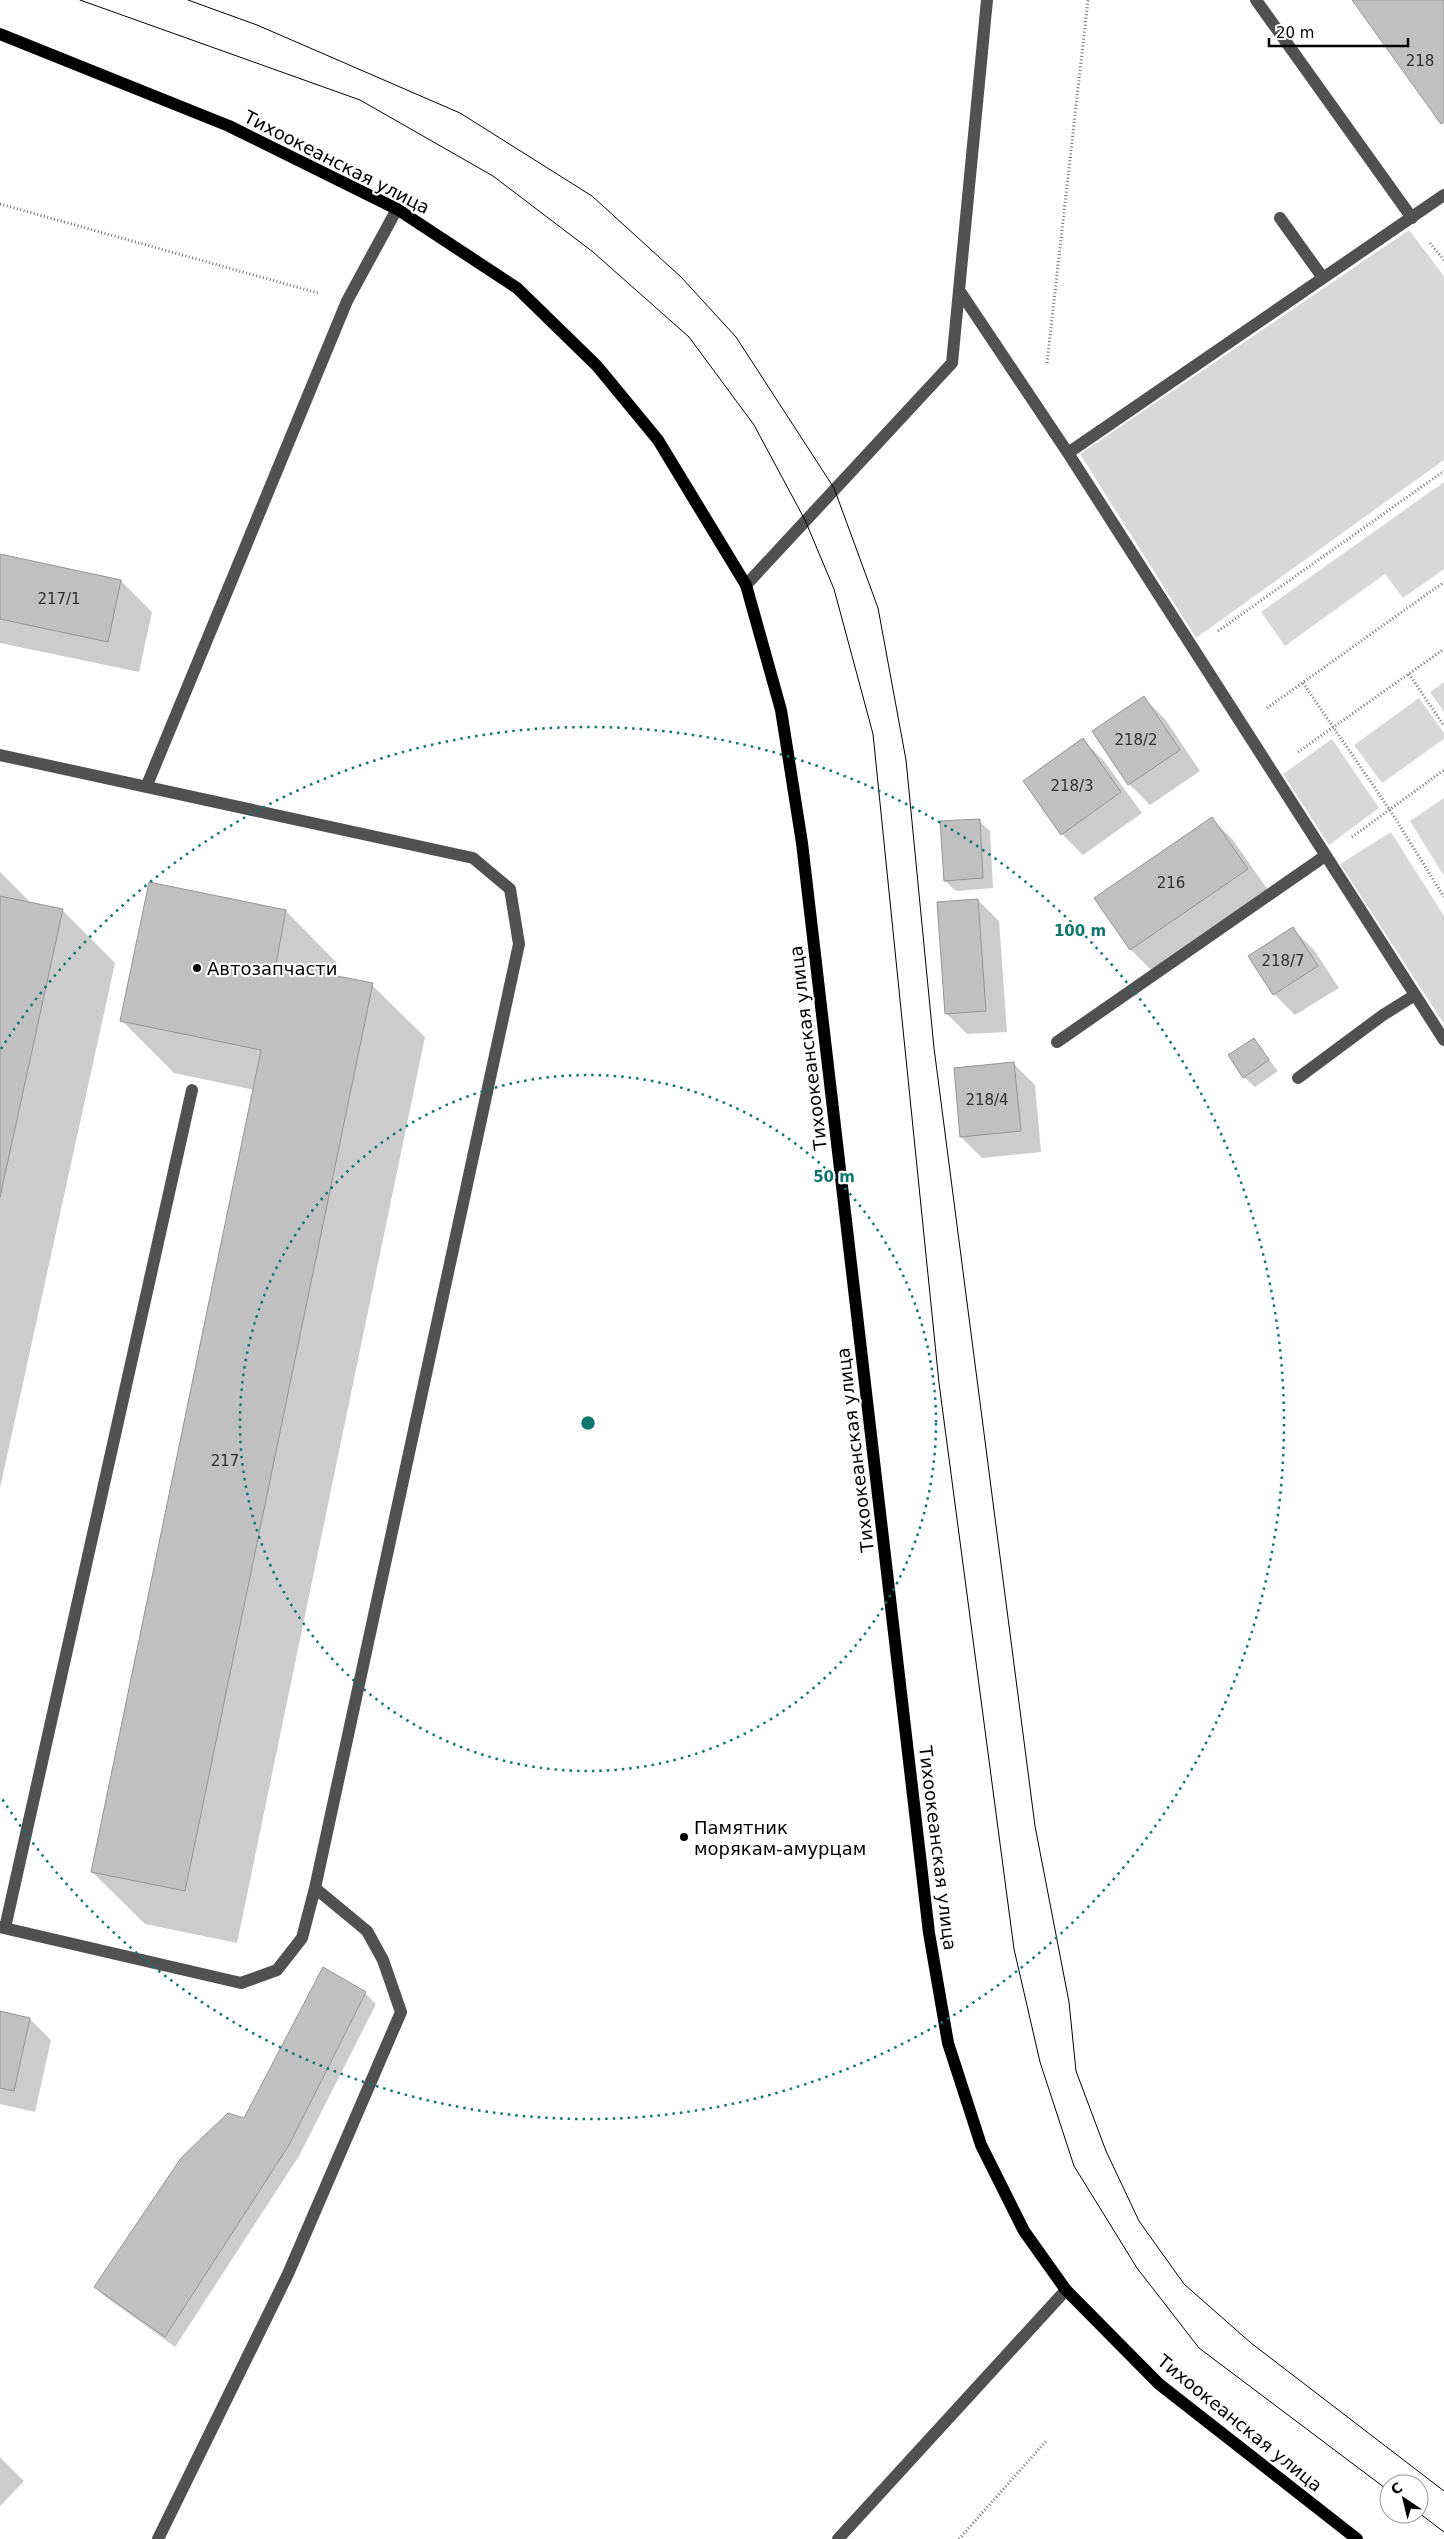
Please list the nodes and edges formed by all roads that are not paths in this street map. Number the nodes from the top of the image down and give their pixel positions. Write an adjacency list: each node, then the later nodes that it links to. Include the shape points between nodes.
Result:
1 (987, 0): 9 (street)
2 (1256, 0): 7 (street)
3 (0, 34): 5 (main road, Тихоокеанская улица, via 229,126)
4 (1444, 195): 7 (street)
5 (397, 209): 11 (main road, Тихоокеанская улица, via 517,288 597,366 658,440); 13 (street, via 347,302)
6 (1280, 218): 8 (street)
7 (1412, 218): 8 (street)
8 (1323, 278): 10 (street)
9 (959, 290): 10 (street); 11 (street, via 952,363)
10 (1068, 452): 14 (street)
11 (746, 586): 22 (main road, Тихоокеанская улица, via 781,710 802,842 929,1933 948,2043 981,2144 1024,2231)
12 (0, 754): 13 (street)
13 (147, 785): 20 (street, via 473,858 510,889 517,954)
14 (1325, 856): 15 (street); 17 (street)
15 (1415, 994): 16 (street); 18 (street)
16 (1444, 1040)
17 (1057, 1042)
18 (1298, 1078)
19 (192, 1090): 21 (street)
20 (315, 1888): 21 (street, via 302,1938 277,1970 241,1983); 23 (street, via 367,1931 383,1960 401,2012 288,2274)
21 (3, 1928)
22 (1066, 2290): 24 (street); 25 (main road, Тихоокеанская улица, via 1159,2384)
23 (158, 2539)
24 (838, 2539)
25 (1357, 2539)

